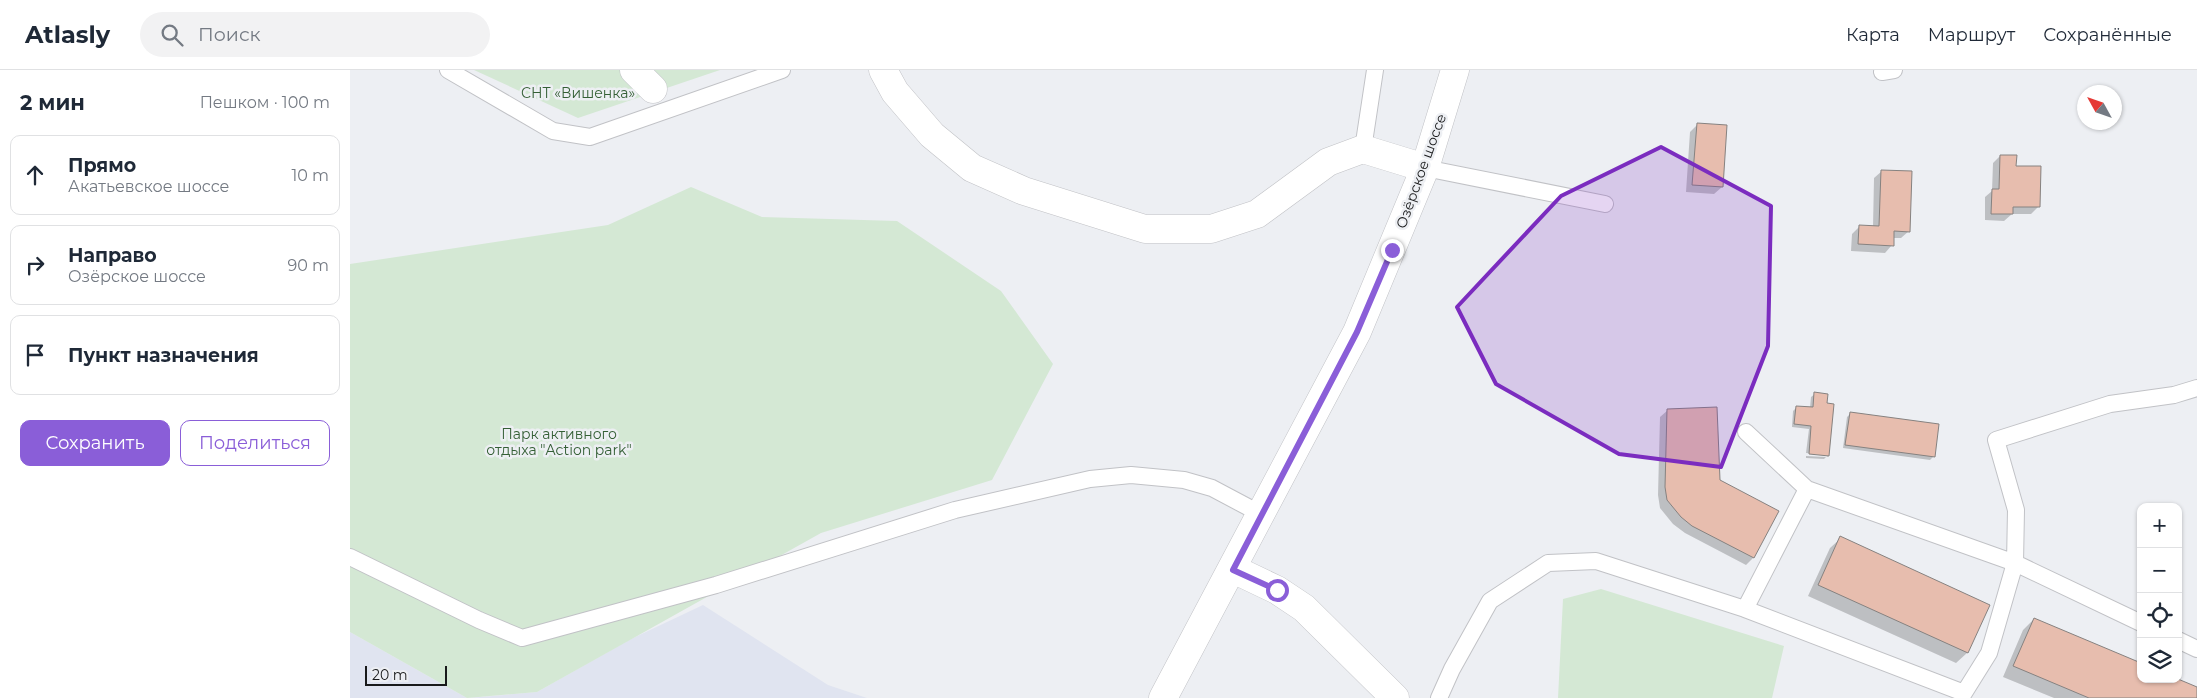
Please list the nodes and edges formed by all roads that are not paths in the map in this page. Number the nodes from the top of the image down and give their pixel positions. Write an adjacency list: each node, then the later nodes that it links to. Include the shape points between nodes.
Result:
1 (448, 70): 3 (lane, via 553,130 590,137)
2 (634, 70): 7 (main road)
3 (782, 70)
4 (883, 70): 8 (main road, via 895,92 932,135 972,168 1024,191 1145,229 1211,229 1257,214 1328,162)
5 (1376, 70): 8 (lane)
6 (1455, 70): 9 (main road, Озёрское шоссе)
7 (653, 89)
8 (1364, 149): 9 (main road)
9 (1425, 168): 10 (lane); 14 (main road, Озёрское шоссе, via 1357,332)
10 (1605, 204)
11 (2197, 388): 16 (lane, via 2174,395 2110,404 1996,440 2016,510)
12 (1746, 432): 13 (lane)
13 (1807, 489): 16 (lane); 18 (lane)
14 (1262, 514): 15 (lane, via 1212,488 1184,480 1131,475 1090,479 955,510 716,585 522,638); 17 (main road, Озёрское шоссе)
15 (350, 557)
16 (2015, 563): 19 (lane); 22 (lane, via 1989,653)
17 (1233, 570): 23 (main road, Озёрское шоссе); 24 (main road, via 1277,590 1304,608)
18 (1745, 609): 22 (lane); 25 (lane, via 1596,561 1548,563 1490,601)
19 (2137, 621)
20 (2182, 642): 21 (lane)
21 (2197, 649)
22 (1971, 695)
23 (1163, 698)
24 (1395, 698)
25 (1439, 698)

